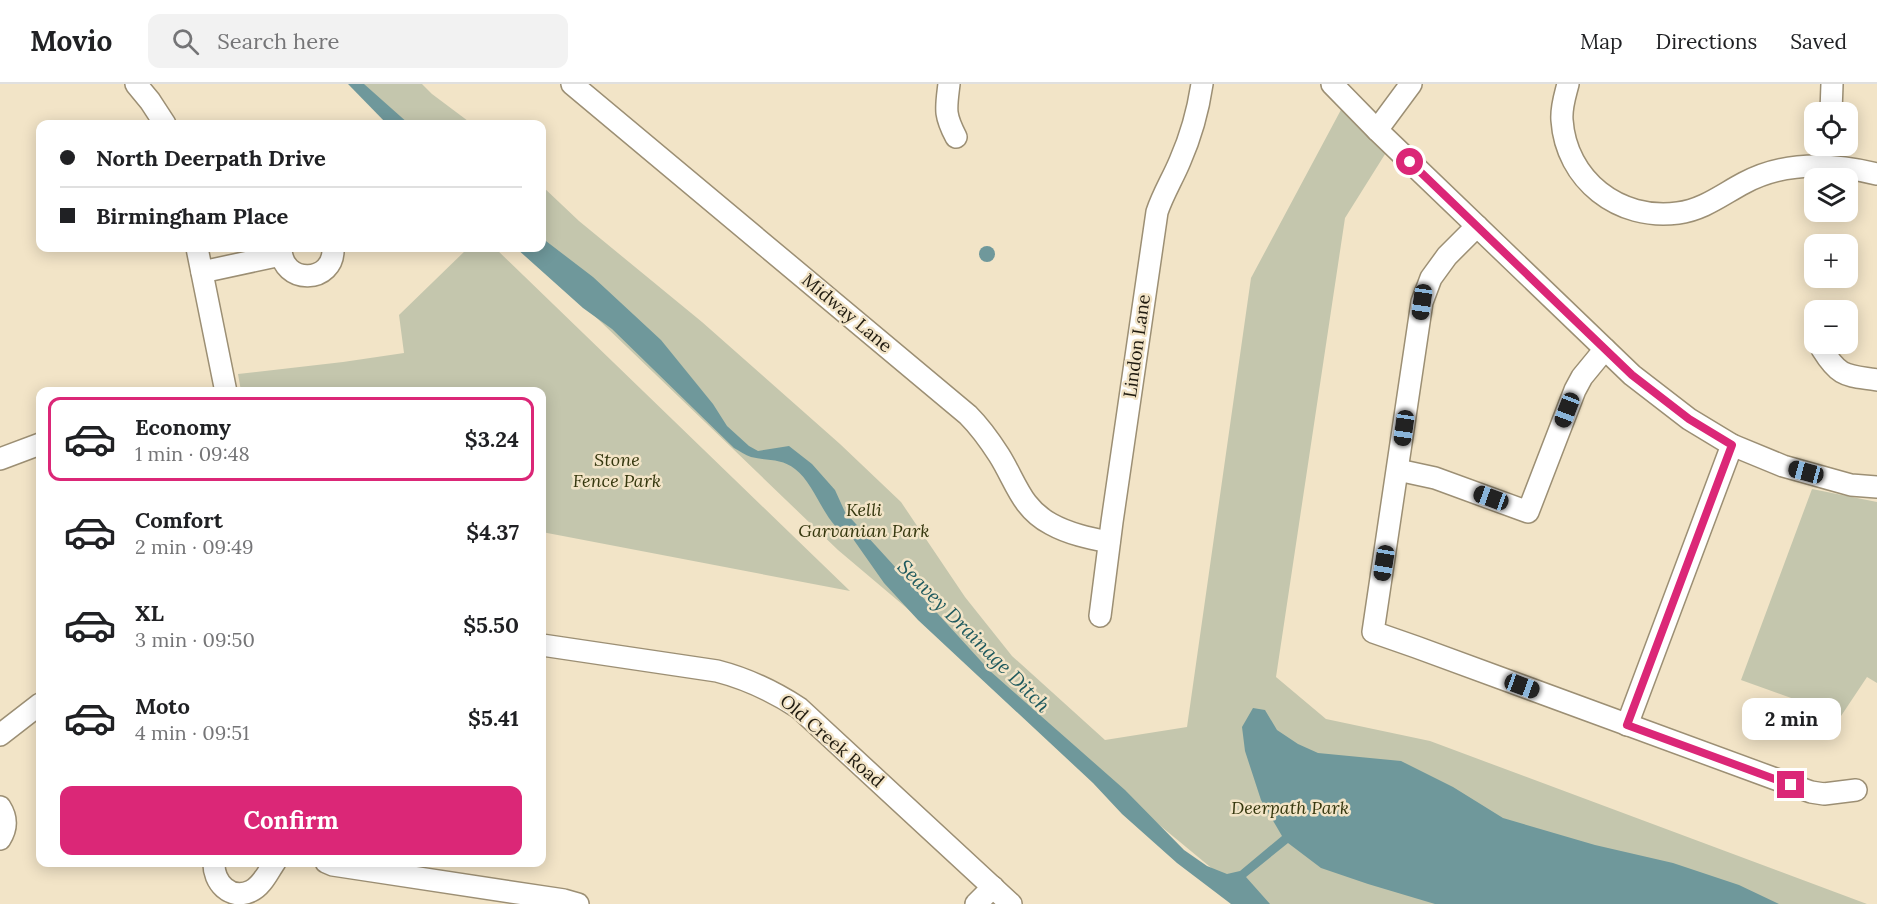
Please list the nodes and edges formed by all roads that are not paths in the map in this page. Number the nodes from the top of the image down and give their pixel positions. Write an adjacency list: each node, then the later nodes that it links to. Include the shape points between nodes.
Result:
1 (136, 84): 10 (street)
2 (572, 84): 31 (street, Midway Lane, via 968,415 1000,456 1019,494 1035,512 1070,533)
3 (949, 84): 12 (street, via 945,111)
4 (1202, 84): 31 (street, Lindon Lane, via 1194,123 1157,212)
5 (1332, 84): 11 (street)
6 (1411, 84): 11 (street)
7 (1568, 84): 13 (street, via 1562,120 1576,165 1593,188 1627,209 1659,215 1693,211 1763,175)
8 (1832, 84): 9 (street)
9 (1831, 102)
10 (162, 120)
11 (1377, 130): 16 (street)
12 (956, 137)
13 (1827, 156)
14 (1831, 156): 15 (street)
15 (1877, 174)
16 (1477, 226): 22 (street); 29 (street, via 1446,256 1431,278 1422,302)
17 (197, 252): 21 (street)
18 (277, 252): 21 (street)
19 (281, 252): 20 (street, via 292,272 309,276 325,269)
20 (332, 252)
21 (202, 272): 25 (street)
22 (1605, 349): 27 (street, via 1689,419); 29 (street, via 1575,390 1528,512 1435,478)
23 (1825, 354): 24 (street, via 1841,372)
24 (1877, 380)
25 (225, 387)
26 (36, 445): 28 (street)
27 (1732, 445): 30 (street, via 1783,466 1851,485); 35 (street)
28 (2, 452)
29 (1398, 470): 35 (street, via 1373,632)
30 (1877, 487)
31 (1109, 542): 32 (street, Lindon Lane)
32 (1100, 616)
33 (546, 646): 43 (street, Old Creek Road, via 717,671 774,691 799,708)
34 (36, 707): 36 (street)
35 (1627, 725): 37 (street, via 1811,792)
36 (0, 735)
37 (1856, 790)
38 (0, 807): 39 (street, via 6,822)
39 (0, 839)
40 (213, 867): 41 (street, via 220,885 243,894 258,886)
41 (271, 867)
42 (346, 867): 44 (street)
43 (993, 887): 45 (street); 46 (street, Old Creek Road)
44 (578, 904)
45 (976, 904)
46 (1011, 904)

